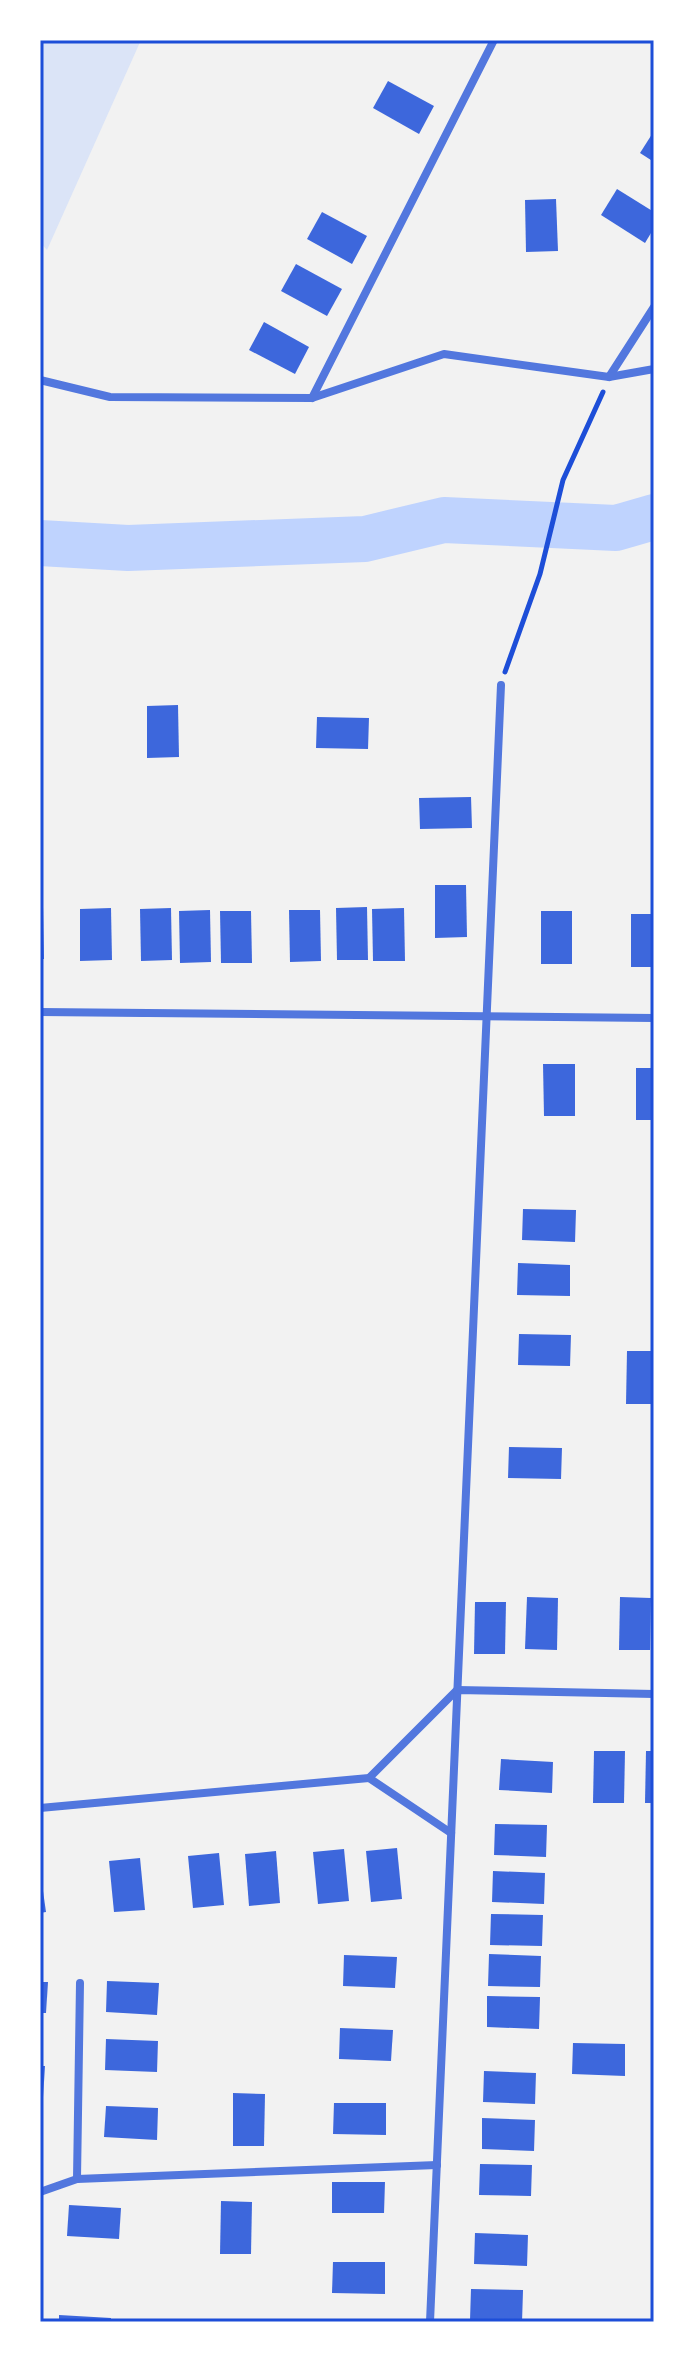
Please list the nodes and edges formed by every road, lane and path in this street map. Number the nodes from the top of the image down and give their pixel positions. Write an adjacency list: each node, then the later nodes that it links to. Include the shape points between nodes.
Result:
1 (494, 40): 6 (street)
2 (654, 307): 4 (street)
3 (654, 369): 4 (street)
4 (609, 377): 6 (street, via 444,354); 7 (path, via 563,480 540,574)
5 (40, 380): 6 (street, via 110,397)
6 (312, 398)
7 (501, 685): 9 (street)
8 (40, 1012): 9 (street)
9 (487, 1015): 10 (street); 11 (street)
10 (654, 1018)
11 (457, 1690): 12 (street); 13 (street); 15 (street)
12 (654, 1694)
13 (369, 1778): 14 (street); 15 (street)
14 (40, 1808)
15 (451, 1833): 17 (street)
16 (80, 1983): 18 (street)
17 (437, 2165): 18 (street); 20 (street)
18 (77, 2179): 19 (street)
19 (40, 2192)
20 (430, 2322)

